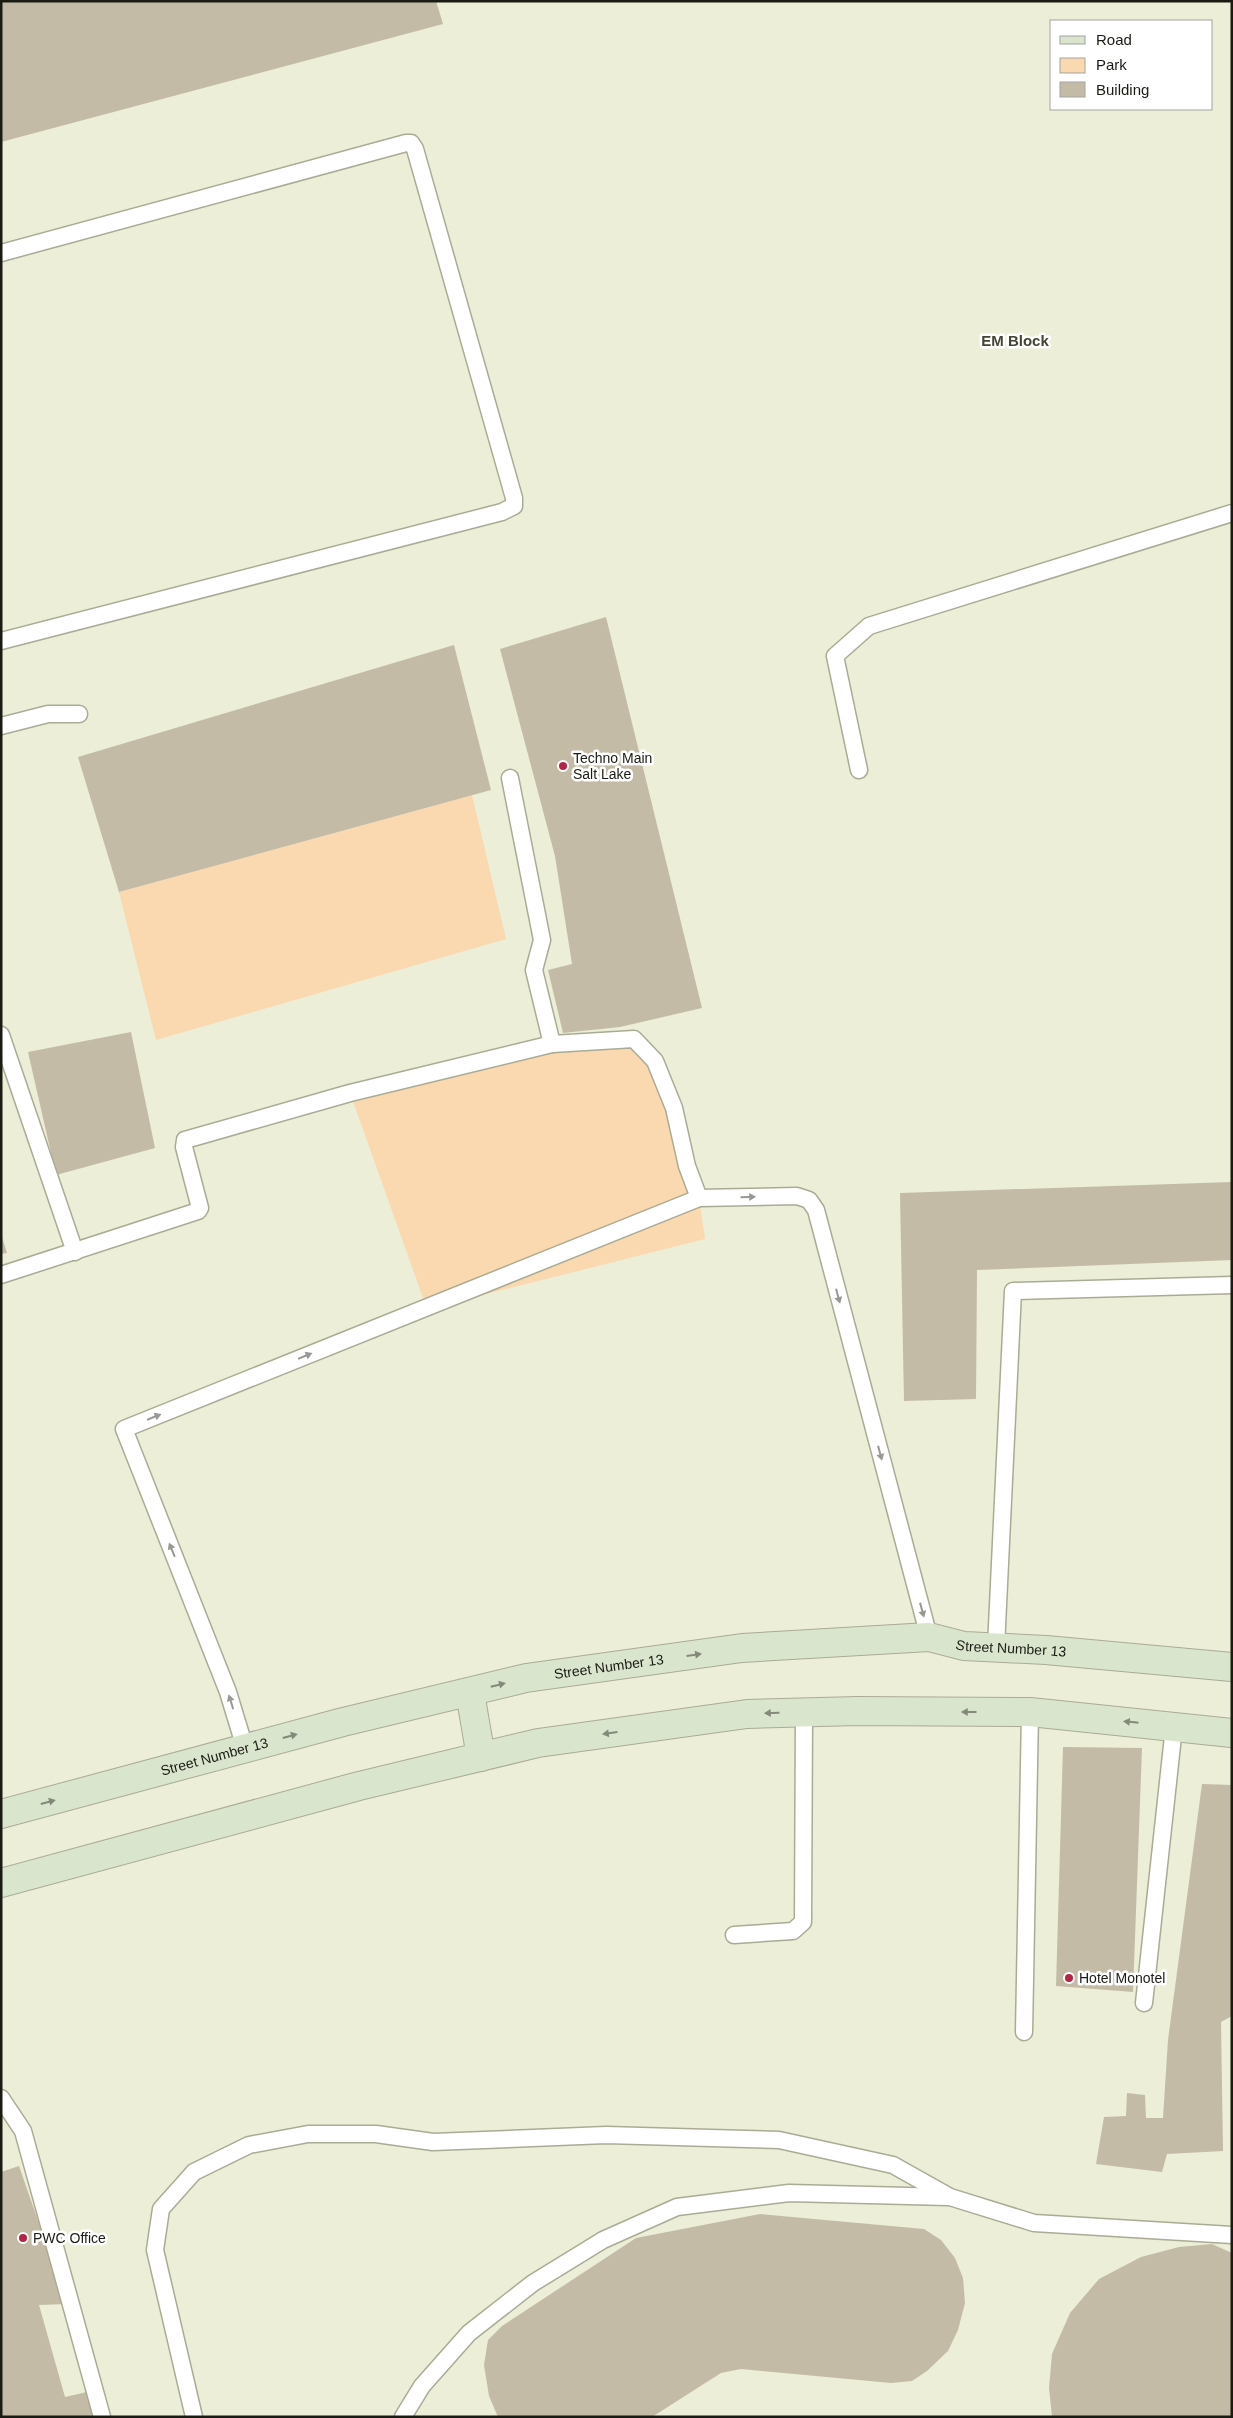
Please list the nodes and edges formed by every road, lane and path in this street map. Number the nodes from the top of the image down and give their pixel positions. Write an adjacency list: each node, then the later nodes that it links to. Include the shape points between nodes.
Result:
1 (1, 253): 3 (lane, via 411,143 418,158 514,506 502,512)
2 (1232, 513): 6 (lane, via 869,626 835,656)
3 (1, 641)
4 (79, 714): 5 (lane, via 48,714)
5 (1, 726)
6 (859, 770)
7 (510, 778): 9 (lane, via 542,940 534,970)
8 (1, 1035): 11 (lane)
9 (552, 1044): 10 (lane, via 634,1039 655,1061 674,1108 687,1166); 11 (lane, via 350,1093 185,1140 200,1208 198,1211)
10 (699, 1198): 14 (lane, one-way to 14, via 797,1196 808,1200 816,1210); 22 (lane, one-way to 10, via 228,1692 124,1429)
11 (75, 1252): 12 (lane)
12 (1, 1275)
13 (1232, 1285): 15 (lane, via 1013,1292)
14 (929, 1637): 15 (main road, Street Number 13, via 964,1646); 17 (main road, Street Number 13, one-way to 14, via 526,1678 742,1648)
15 (996, 1647): 16 (main road, Street Number 13)
16 (1232, 1667)
17 (470, 1693): 22 (main road, Street Number 13, one-way to 17); 23 (main road)
18 (804, 1712): 19 (main road, one-way to 18); 23 (main road, one-way to 23, via 747,1714 643,1728 538,1743); 26 (lane, via 804,1922 793,1931)
19 (1030, 1712): 20 (main road, one-way to 19); 28 (lane)
20 (1174, 1727): 21 (main road); 27 (lane)
21 (1232, 1733)
22 (246, 1748): 24 (main road, Street Number 13, one-way to 22)
23 (481, 1757): 25 (main road, via 359,1786)
24 (1, 1814)
25 (1, 1883)
26 (734, 1935)
27 (1144, 2003)
28 (1024, 2032)
29 (1, 2098): 32 (lane, via 23,2131)
30 (950, 2197): 31 (lane, via 1034,2223); 33 (lane, via 893,2165 778,2140 606,2135 433,2142 376,2134 308,2134 249,2145 194,2172 161,2209 155,2250); 34 (lane, via 789,2193 677,2207 603,2240 533,2284 483,2322 469,2333 422,2386)
31 (1232, 2235)
32 (102, 2417)
33 (194, 2417)
34 (403, 2417)

